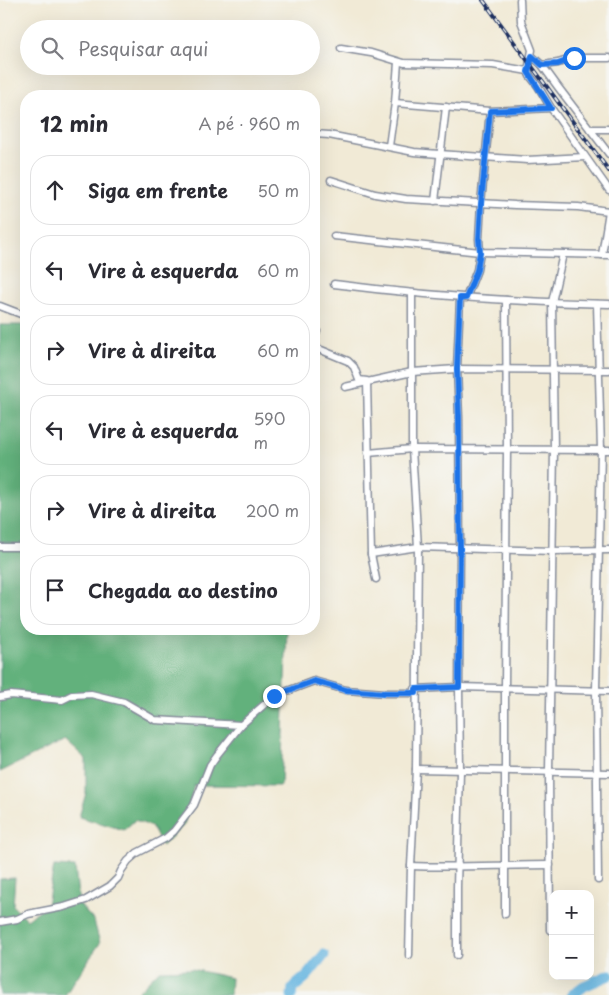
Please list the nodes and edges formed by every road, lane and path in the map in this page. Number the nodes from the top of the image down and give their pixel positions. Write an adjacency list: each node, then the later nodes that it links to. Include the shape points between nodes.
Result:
1 (520, 0): 3 (street, via 521,21)
2 (341, 48): 5 (street)
3 (532, 56): 6 (street); 7 (street)
4 (609, 58): 6 (street, via 574,58)
5 (398, 62): 7 (street, via 493,65); 8 (street)
6 (542, 65): 12 (street)
7 (528, 72): 10 (street)
8 (395, 102): 9 (street); 15 (street)
9 (446, 107): 11 (street); 16 (street)
10 (551, 108): 11 (street); 18 (street)
11 (490, 111): 19 (street)
12 (590, 128): 13 (street); 17 (street)
13 (609, 128)
14 (320, 135): 15 (street)
15 (389, 146): 16 (street)
16 (439, 154): 19 (street); 22 (street)
17 (609, 154)
18 (585, 157): 19 (street); 21 (street)
19 (485, 158): 23 (street)
20 (331, 180): 22 (street, via 375,194)
21 (609, 190)
22 (435, 201): 23 (street)
23 (481, 204): 24 (street); 26 (street)
24 (609, 211): 28 (street)
25 (334, 236): 26 (street)
26 (480, 252): 27 (street); 32 (street, via 477,270)
27 (562, 254): 28 (street); 34 (street)
28 (602, 255): 29 (street)
29 (609, 255)
30 (334, 284): 31 (street)
31 (412, 294): 32 (street); 45 (street)
32 (463, 298): 33 (street); 41 (street)
33 (506, 300): 34 (street); 40 (street)
34 (552, 302): 35 (street); 42 (street)
35 (597, 304): 36 (street); 43 (street)
36 (609, 304)
37 (0, 306): 38 (street)
38 (20, 314)
39 (320, 349): 46 (street, via 348,361 354,366 359,380)
40 (507, 368): 41 (street); 42 (street); 50 (street)
41 (457, 369): 45 (street); 49 (street)
42 (553, 369): 43 (street); 51 (street)
43 (600, 369): 44 (street); 52 (street)
44 (609, 370)
45 (412, 372): 46 (street); 48 (street)
46 (367, 382): 47 (street); 54 (street)
47 (345, 387)
48 (412, 449): 49 (street); 54 (street); 57 (street)
49 (459, 450): 50 (street); 58 (street)
50 (507, 450): 51 (street); 59 (street)
51 (554, 450): 52 (street); 62 (street)
52 (601, 450): 53 (street); 60 (street)
53 (609, 450)
54 (368, 453): 63 (street)
55 (0, 547): 56 (street)
56 (20, 547)
57 (418, 547): 58 (street); 63 (street); 69 (street)
58 (460, 548): 59 (street); 65 (street)
59 (506, 549): 62 (street); 66 (street)
60 (599, 550): 61 (street); 62 (street); 68 (street)
61 (609, 550)
62 (553, 551): 67 (street)
63 (371, 554): 64 (street)
64 (376, 579)
65 (459, 687): 66 (street); 69 (street); 74 (street)
66 (505, 688): 67 (street); 76 (street)
67 (551, 689): 68 (street); 75 (street)
68 (596, 690): 70 (street); 77 (street)
69 (416, 691): 72 (street, via 346,690 314,681 274,696); 73 (street)
70 (609, 691)
71 (0, 697): 72 (street, via 11,695 62,700 72,695 91,694 124,702 155,720)
72 (242, 724): 86 (street, via 210,765 194,805 174,831 137,853 110,886 79,902)
73 (416, 770): 74 (street); 80 (street)
74 (460, 770): 76 (street); 82 (street)
75 (550, 771): 76 (street); 77 (street); 81 (street)
76 (505, 772): 79 (street)
77 (598, 772): 78 (street); 83 (street)
78 (609, 773)
79 (505, 865): 81 (street); 82 (street); 85 (street)
80 (411, 866): 82 (street); 88 (street)
81 (550, 866): 84 (street)
82 (458, 868): 87 (street)
83 (598, 880)
84 (550, 890)
85 (505, 914)
86 (0, 922)
87 (457, 954)
88 (409, 955)

